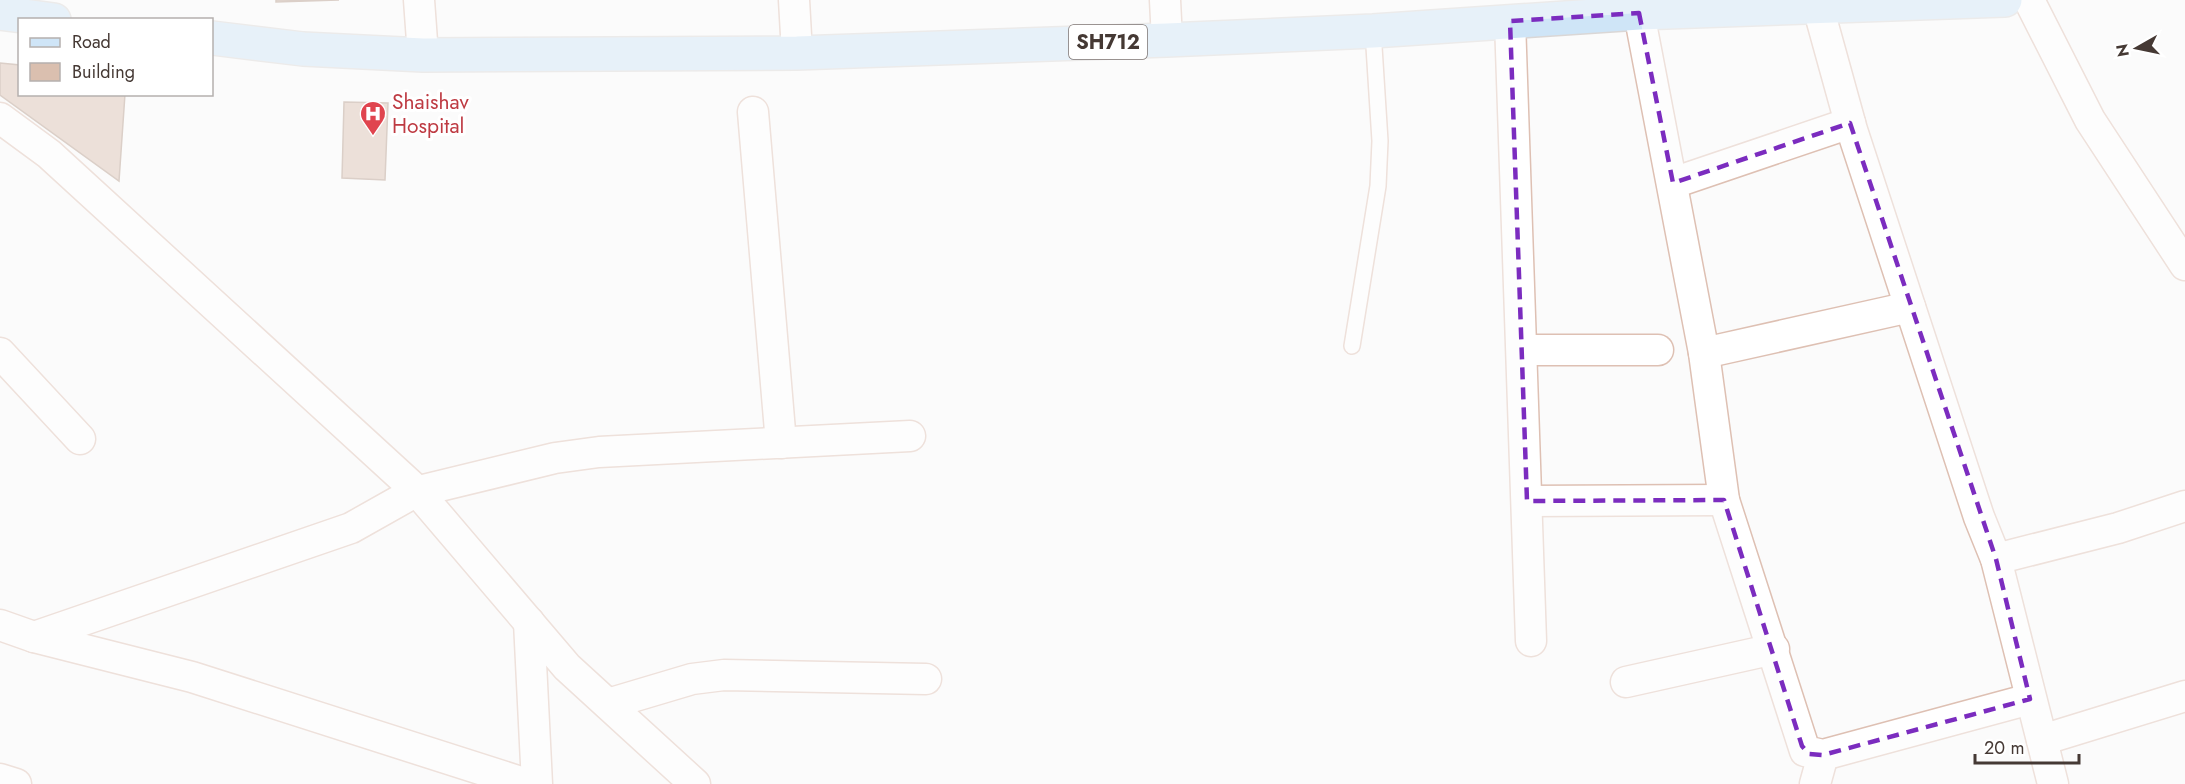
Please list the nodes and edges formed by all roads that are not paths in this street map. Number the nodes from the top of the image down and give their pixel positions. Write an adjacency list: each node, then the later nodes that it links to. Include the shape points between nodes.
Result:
1 (419, 0): 16 (street)
2 (794, 0): 15 (street)
3 (1165, 0): 14 (street)
4 (2005, 0): 6 (main road, SH712)
5 (2029, 0): 21 (street, via 2090,120)
6 (1918, 2): 7 (main road, SH712)
7 (1818, 7): 9 (main road, SH712); 19 (street)
8 (0, 13): 10 (main road)
9 (1639, 13): 11 (main road, SH712); 20 (street)
10 (39, 18)
11 (1510, 21): 12 (main road, SH712); 24 (street)
12 (1373, 31): 14 (main road, SH712); 23 (lane, via 1379,163)
13 (213, 38): 16 (main road, SH712)
14 (1167, 40): 15 (main road, SH712)
15 (796, 53): 16 (main road, SH712)
16 (423, 56)
17 (753, 112): 30 (street)
18 (0, 118): 31 (street, via 49,154)
19 (1850, 123): 20 (street); 22 (street)
20 (1673, 183): 27 (street)
21 (2185, 265)
22 (1910, 307): 27 (street); 35 (street)
23 (1352, 346)
24 (1522, 350): 25 (street); 33 (street)
25 (1658, 350)
26 (0, 353): 29 (street)
27 (1704, 353): 32 (street)
28 (910, 436): 30 (street)
29 (80, 439)
30 (781, 443): 31 (street, via 579,454)
31 (417, 491): 36 (street); 38 (street, via 351,528)
32 (1724, 500): 33 (street); 40 (street)
33 (1527, 501): 39 (street)
34 (2185, 506): 35 (street, via 2118,528)
35 (1996, 559): 44 (street)
36 (529, 622): 45 (street, via 567,667); 51 (street)
37 (0, 625): 38 (street)
38 (34, 637): 50 (street, via 192,677)
39 (1531, 641)
40 (1774, 649): 42 (street); 47 (street, via 1802,746 1809,754)
41 (926, 679): 45 (street, via 724,675 692,679)
42 (1626, 682)
43 (2185, 696): 46 (street)
44 (2030, 699): 46 (street); 47 (street)
45 (608, 704): 52 (street)
46 (2042, 740): 54 (street)
47 (1823, 755): 53 (street)
48 (0, 779): 49 (street)
49 (16, 784)
50 (527, 784)
51 (537, 784)
52 (695, 784)
53 (1815, 784)
54 (2053, 784)

